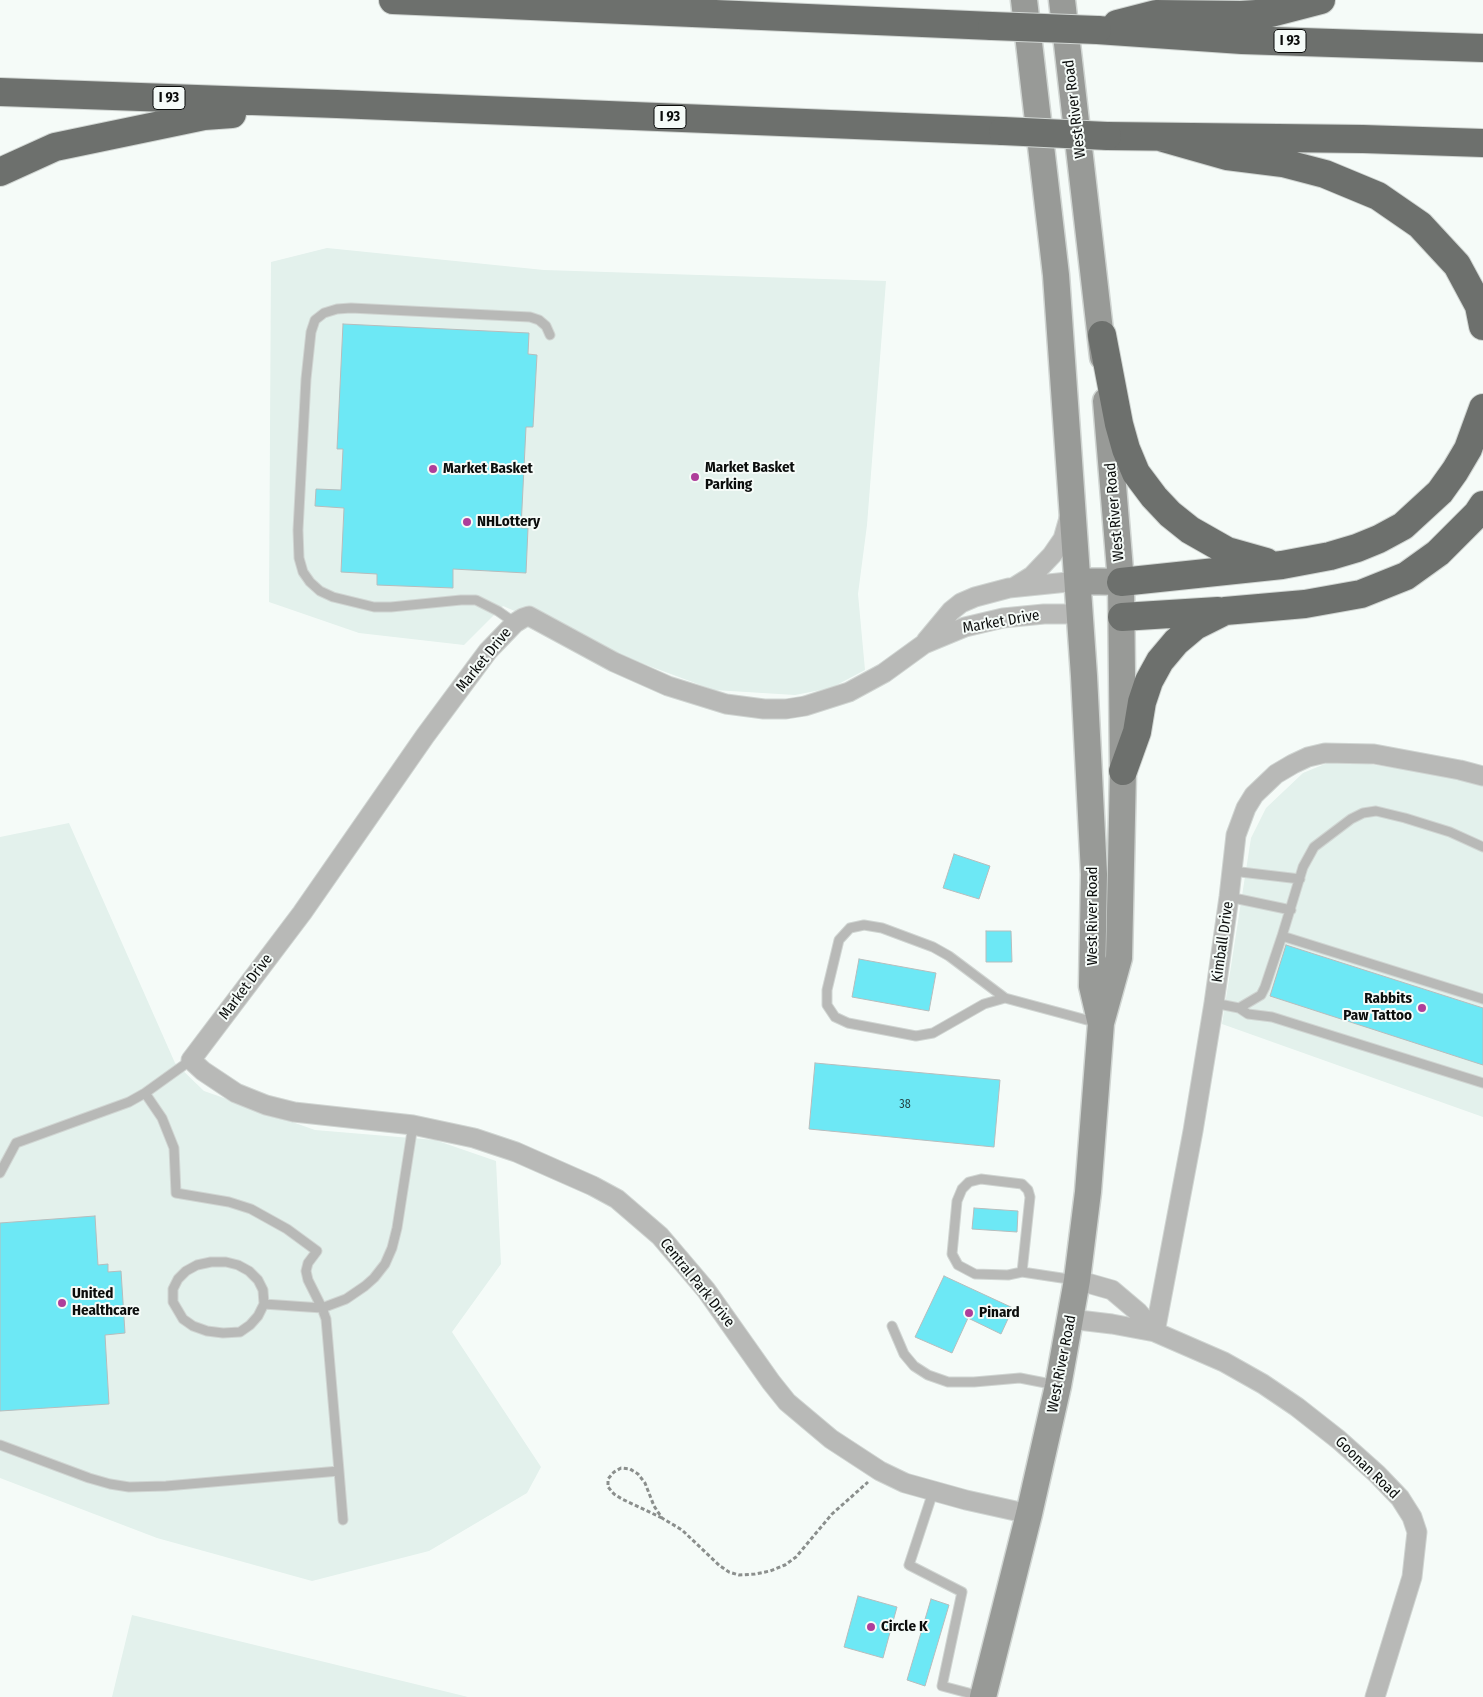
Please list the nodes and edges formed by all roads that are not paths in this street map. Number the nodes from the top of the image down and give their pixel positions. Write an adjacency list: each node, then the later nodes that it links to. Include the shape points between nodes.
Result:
1 (393, 0): 5 (highway, I 93, bridge)
2 (1024, 0): 16 (main road, West River Road, via 1056,275)
3 (1062, 0): 14 (main road, West River Road)
4 (1321, 0): 5 (highway, via 1270,13 1156,14)
5 (1097, 30): 6 (highway, I 93, via 1242,40)
6 (1483, 48)
7 (0, 92): 8 (highway, I 93)
8 (337, 104): 9 (highway, I 93, bridge); 11 (highway, via 204,116 151,126 55,147)
9 (1160, 137): 10 (highway, I 93); 12 (highway, via 1227,156 1283,163 1325,174 1378,196 1420,225 1457,265 1479,306)
10 (1483, 143)
11 (0, 172)
12 (1483, 326)
13 (550, 335): 25 (lane, via 546,326 530,317 351,308 324,313 315,320 311,332 298,530 299,558 310,582 333,597 374,607 476,600)
14 (1102, 335): 18 (highway, via 1126,449 1136,473 1154,497 1170,514 1206,540 1242,556); 20 (main road, West River Road)
15 (1483, 408): 18 (highway, via 1468,449 1455,471 1440,492 1403,526 1357,548)
16 (1072, 502): 19 (main road, West River Road); 21 (street, Market Drive, via 1069,522 1057,549 1032,576)
17 (1483, 506): 22 (highway, via 1438,553 1397,580 1361,594 1305,604)
18 (1282, 565): 20 (highway)
19 (1078, 581): 20 (main road); 21 (street, Market Drive); 23 (main road, West River Road)
20 (1121, 582): 24 (main road, West River Road)
21 (1009, 588): 26 (street, Market Drive, via 961,603)
22 (1225, 611): 24 (highway); 27 (highway, via 1195,626 1160,661 1149,681 1137,732)
23 (1081, 614): 24 (main road); 26 (street, Market Drive, via 1003,618 965,627); 39 (main road, West River Road, via 1094,874 1092,986)
24 (1122, 617): 27 (main road, West River Road)
25 (515, 623): 26 (street, Market Drive, via 529,616 614,662 668,686 726,704 764,710 805,706 849,692 884,673); 40 (street, Market Drive, via 488,651 302,913)
26 (924, 644)
27 (1123, 771): 39 (main road, West River Road, via 1120,958)
28 (1483, 776): 30 (street, Kimball Drive, via 1374,754 1325,753 1308,757 1276,774 1254,795 1240,821)
29 (1483, 847): 31 (lane, via 1450,832 1405,818 1376,811 1363,813 1314,846)
30 (1232, 871): 31 (lane); 32 (street, Kimball Drive)
31 (1300, 880): 33 (lane)
32 (1229, 898): 33 (lane); 37 (street, Kimball Drive)
33 (1290, 910): 34 (lane)
34 (1282, 936): 36 (lane); 38 (lane, via 1261,995)
35 (1005, 998): 35 (lane, via 984,1004 933,1033 916,1036 848,1023 835,1017 827,1005 827,990 839,940 850,928 864,925 882,928 933,947); 39 (lane)
36 (1483, 999)
37 (1214, 1003): 38 (lane); 51 (street, Kimball Drive)
38 (1239, 1008): 41 (lane, via 1248,1014 1272,1017)
39 (1100, 1023): 46 (main road, West River Road, via 1088,1192)
40 (191, 1060): 42 (lane); 43 (street, Central Park Drive, via 236,1093 266,1105 294,1112)
41 (1483, 1083)
42 (145, 1093): 44 (lane, via 109,1110 16,1143); 48 (lane, via 162,1118 174,1148 176,1192 251,1209 317,1251 306,1271)
43 (413, 1125): 48 (lane, via 392,1248 385,1264 365,1286 346,1299); 55 (street, Central Park Drive, via 474,1138 516,1152 594,1186 617,1200 660,1236 683,1261 788,1402 831,1439 880,1471)
44 (0, 1173)
45 (1022, 1272): 45 (lane, via 976,1274 958,1265 952,1254 957,1201 969,1182 981,1179 1022,1184 1028,1190 1030,1197); 46 (lane)
46 (1077, 1280): 49 (main road, West River Road); 51 (street, Goonan Road, via 1112,1290)
47 (264, 1304): 47 (lane, via 258,1280 249,1271 226,1262 197,1265 186,1271 173,1289 173,1302 183,1320 207,1331 240,1332 258,1316); 48 (lane)
48 (322, 1308): 54 (lane, via 326,1319)
49 (1070, 1318): 51 (street, Goonan Road); 52 (main road, West River Road)
50 (892, 1326): 52 (lane, via 904,1354 928,1375 948,1382 1020,1378)
51 (1155, 1332): 59 (street, Goonan Road, via 1224,1362 1297,1407 1376,1474 1400,1498 1412,1516 1418,1532 1412,1577)
52 (1058, 1386): 56 (main road, West River Road)
53 (0, 1445): 54 (lane, via 90,1478 129,1487)
54 (339, 1471): 57 (lane)
55 (933, 1492): 56 (street, Central Park Drive); 58 (lane, via 909,1565 962,1592 942,1686)
56 (1029, 1514): 58 (main road, West River Road)
57 (343, 1520)
58 (983, 1697)
59 (1375, 1697)

